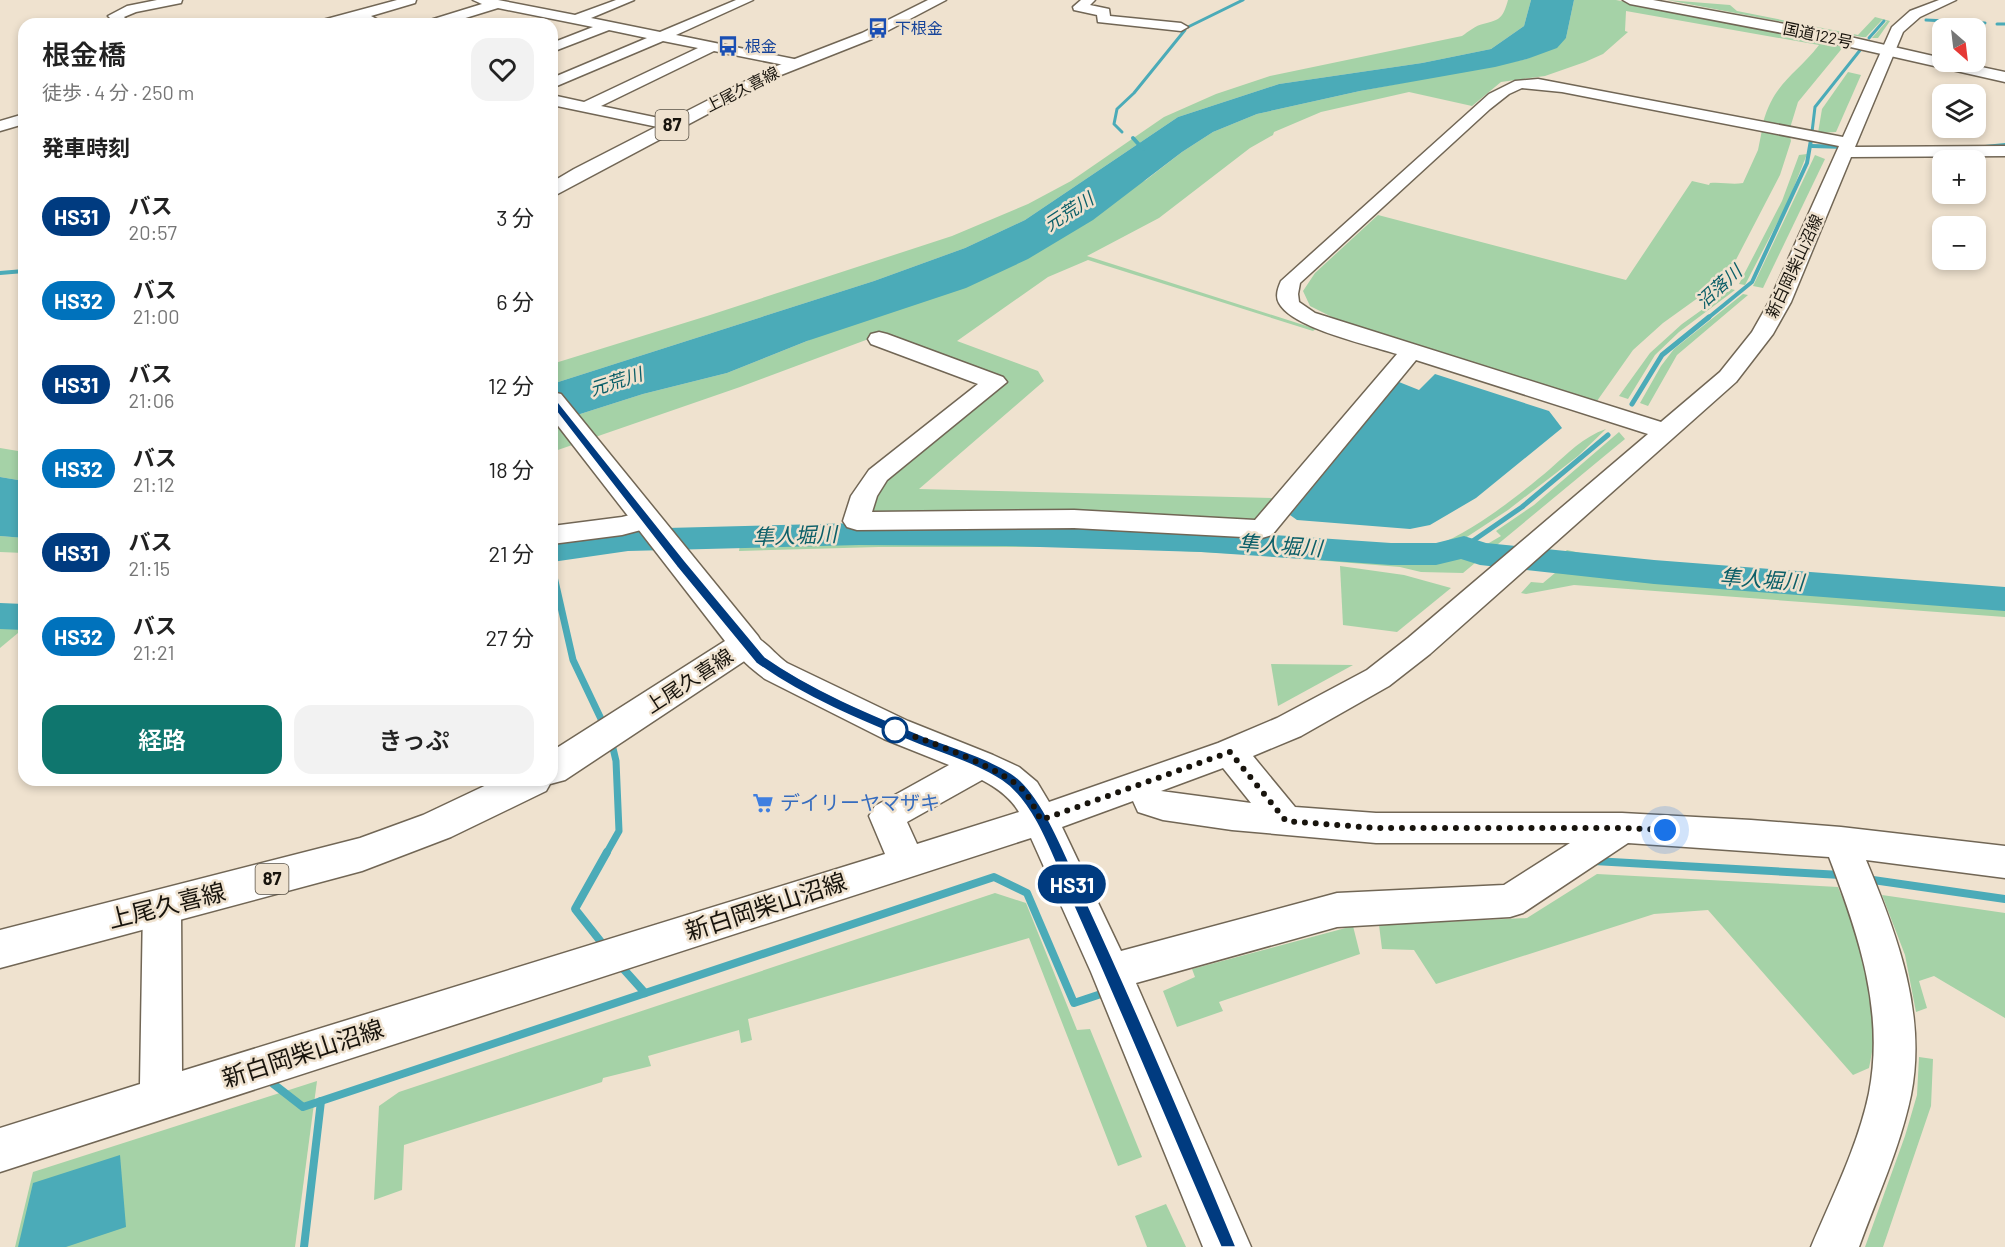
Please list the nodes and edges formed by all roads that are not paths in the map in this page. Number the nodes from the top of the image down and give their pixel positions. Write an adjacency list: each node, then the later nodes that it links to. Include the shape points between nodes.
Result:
1 (176, 0): 13 (street, via 132,9 115,16)
2 (410, 0): 12 (street)
3 (479, 0): 11 (street)
4 (628, 0): 17 (street)
5 (747, 0): 20 (street)
6 (939, 0): 25 (main road, 上尾久喜線 / 87, via 867,36)
7 (1089, 0): 19 (street, via 1079,7 1104,12 1104,19)
8 (1630, 0): 23 (main road, 国道122号)
9 (1651, 0): 23 (main road, 国道122号)
10 (1950, 0): 23 (street, 新白岡柴山沼線, via 1906,20)
11 (496, 4): 16 (street); 17 (street)
12 (358, 16): 14 (street); 15 (street)
13 (117, 18)
14 (350, 18)
15 (363, 18)
16 (451, 18)
17 (577, 19): 18 (street)
18 (610, 25): 20 (street); 21 (street)
19 (1181, 27)
20 (661, 36): 22 (street); 28 (street)
21 (558, 46)
22 (714, 46): 25 (street); 30 (street)
23 (1889, 48): 24 (main road, 国道122号); 27 (main road, 国道122号); 34 (street, 新白岡柴山沼線)
24 (1932, 56)
25 (794, 63): 32 (main road, 上尾久喜線 / 87)
26 (1986, 70): 27 (main road, 国道122号)
27 (2005, 75)
28 (558, 80)
29 (558, 101): 30 (street)
30 (586, 107): 32 (street)
31 (18, 121): 33 (street)
32 (672, 125): 36 (main road, 上尾久喜線 / 87)
33 (0, 126)
34 (1847, 148): 35 (street); 38 (street, via 1562,87 1529,83 1510,86 1291,281 1286,291 1287,301 1307,318); 40 (street, 新白岡柴山沼線, via 1780,302 1762,334 1728,377)
35 (2005, 151)
36 (558, 188)
37 (879, 339): 38 (street, via 995,382 878,475 864,492 857,521 1074,519 1262,529)
38 (1411, 351): 40 (street)
39 (558, 407): 41 (main road, 上尾久喜線)
40 (1667, 432): 44 (street, 新白岡柴山沼線, via 1378,678 1289,727)
41 (649, 524): 42 (street); 43 (main road, 上尾久喜線)
42 (558, 534)
43 (746, 644): 45 (street, via 776,671 840,704); 46 (main road, 上尾久喜線)
44 (1230, 752): 49 (street, 新白岡柴山沼線); 50 (street)
45 (981, 764): 49 (street, via 1025,792); 53 (street, via 887,816)
46 (558, 766)
47 (520, 786): 55 (main road, 上尾久喜線 / 87, via 437,826 362,854)
48 (1150, 802): 50 (street)
49 (1041, 820): 53 (street, 新白岡柴山沼線); 57 (street)
50 (1286, 821): 51 (street, via 1376,828)
51 (1622, 828): 52 (street); 57 (street, via 1510,901 1337,910)
52 (1841, 842): 54 (street); 61 (street, via 1876,932 1888,975 1895,1014 1895,1050 1881,1127)
53 (907, 862): 58 (street, 新白岡柴山沼線)
54 (2005, 862)
55 (162, 907): 56 (main road, 上尾久喜線 / 87); 58 (street)
56 (0, 949)
57 (1111, 972): 60 (street)
58 (161, 1099): 59 (street, 新白岡柴山沼線)
59 (0, 1150)
60 (1227, 1247)
61 (1835, 1247)

